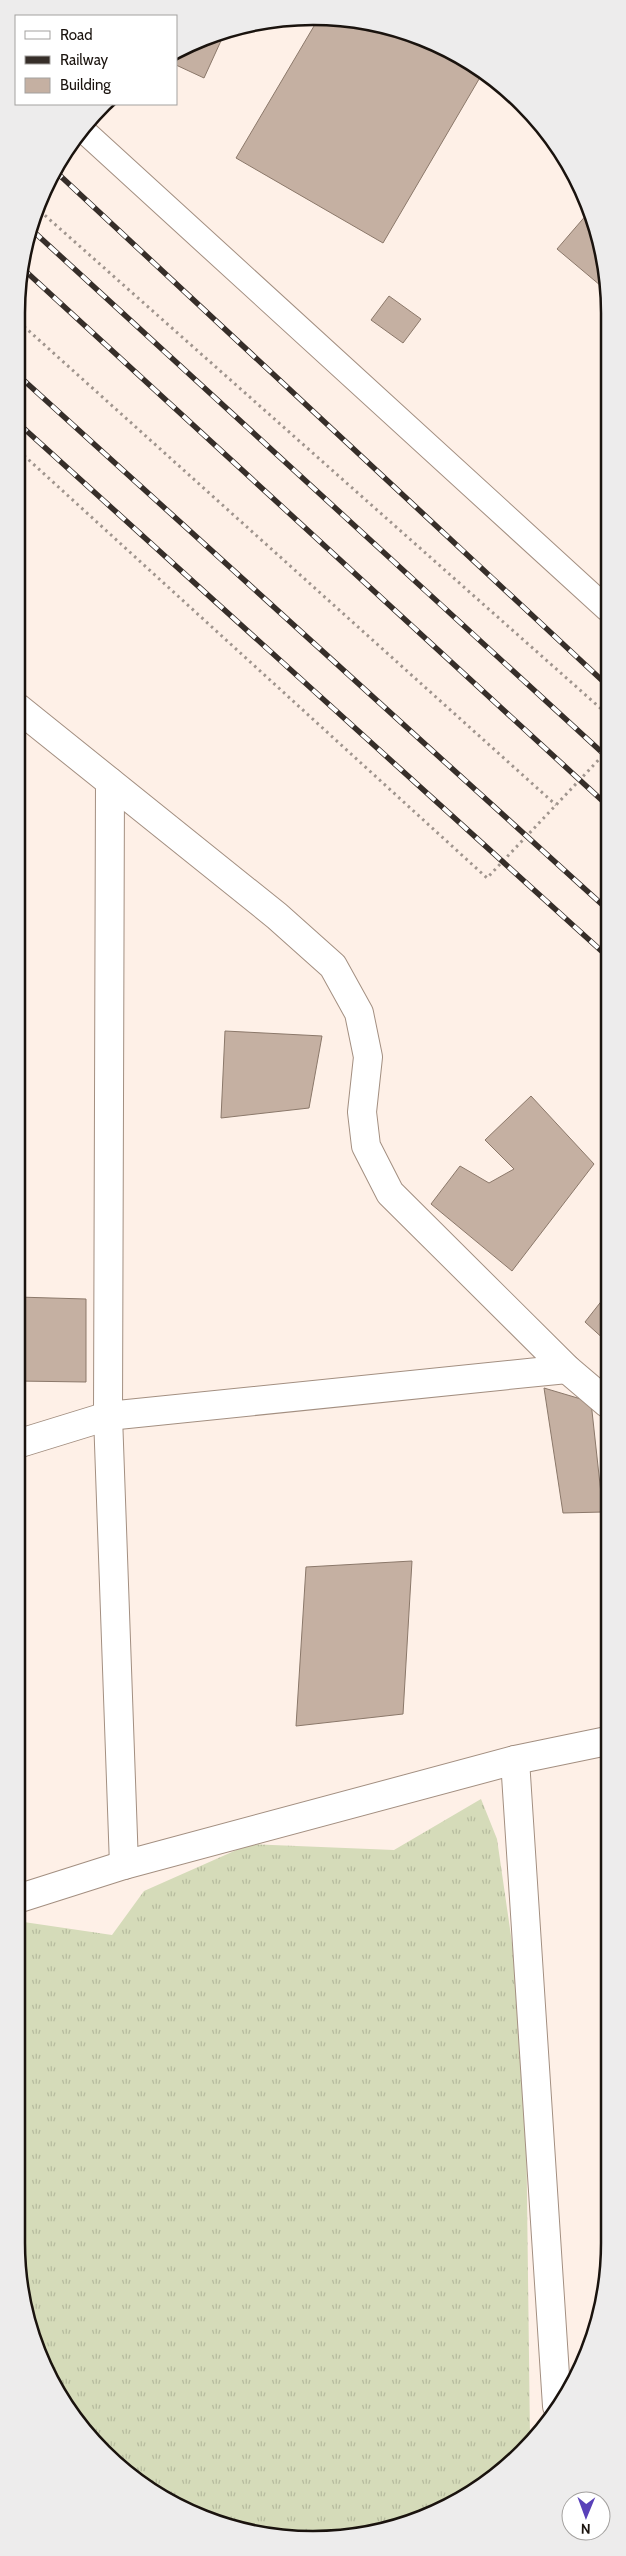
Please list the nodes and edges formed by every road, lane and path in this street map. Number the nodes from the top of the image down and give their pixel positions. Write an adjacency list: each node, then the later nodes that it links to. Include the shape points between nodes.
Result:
1 (88, 134): 5 (lane)
2 (43, 213): 6 (path)
3 (25, 327): 10 (path)
4 (25, 456): 10 (path, via 487,878)
5 (601, 604)
6 (601, 709)
7 (25, 714): 9 (street)
8 (601, 757): 10 (path)
9 (110, 782): 11 (street, via 334,966 359,1014 368,1057 362,1112 366,1146 390,1193); 13 (street)
10 (556, 806)
11 (567, 1369): 12 (street); 13 (street)
12 (601, 1398)
13 (108, 1416): 14 (street); 17 (street)
14 (25, 1442)
15 (601, 1741): 16 (street)
16 (515, 1760): 17 (street); 19 (street)
17 (124, 1865): 18 (street)
18 (25, 1896)
19 (556, 2396)

